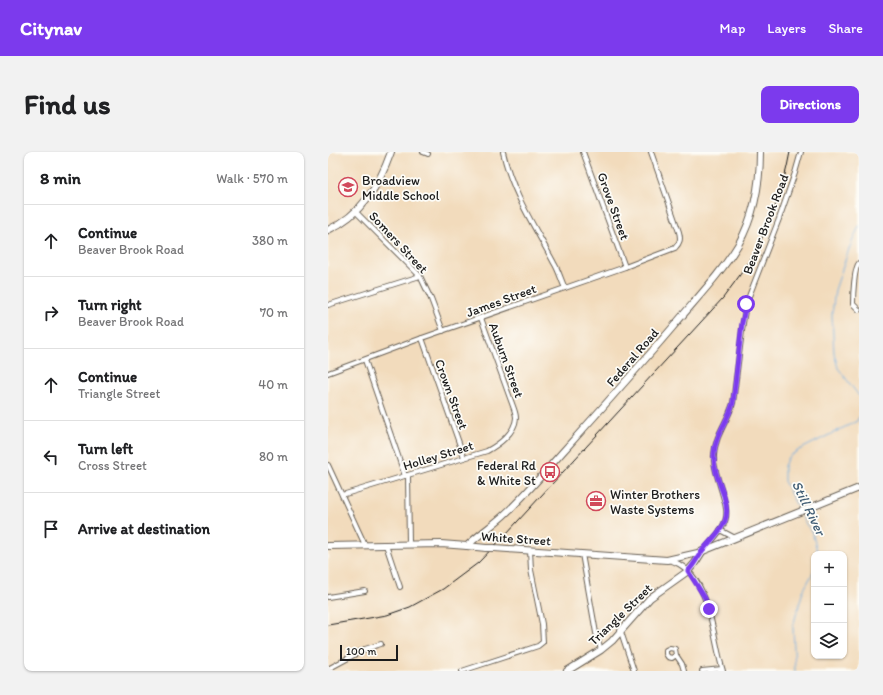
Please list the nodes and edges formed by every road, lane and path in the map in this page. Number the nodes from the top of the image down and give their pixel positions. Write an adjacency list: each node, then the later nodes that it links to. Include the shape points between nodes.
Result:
1 (391, 152): 7 (main road, via 374,189)
2 (503, 152): 12 (street, via 512,185 555,264)
3 (583, 152): 10 (street, Grove Street)
4 (650, 152): 10 (street, James Street, via 681,238 675,248)
5 (760, 152): 32 (main road, Federal Road, via 758,188 747,227 726,262 655,348 533,485 504,516)
6 (801, 152): 26 (street, Beaver Brook Road, via 779,219 746,304 733,403 715,446 714,466 727,510)
7 (356, 212): 8 (main road); 11 (street, Somers Street)
8 (328, 230)
9 (859, 263): 14 (street, via 856,266 853,297 853,304)
10 (625, 267): 12 (street, James Street)
11 (420, 276): 13 (street); 16 (street, Somers Street)
12 (565, 288): 15 (street, James Street)
13 (328, 305)
14 (859, 310)
15 (481, 318): 16 (street, James Street); 20 (street, Auburn Street)
16 (443, 331): 17 (street, James Street)
17 (422, 338): 18 (street, James Street); 21 (street, Crown Street)
18 (365, 360): 19 (street, James Street); 23 (street)
19 (328, 373)
20 (514, 409): 21 (street, Holley Street, via 516,418 513,427 497,445 487,451)
21 (464, 457): 23 (street, Holley Street)
22 (328, 465): 25 (street)
23 (407, 475): 25 (street, Holley Street); 28 (street)
24 (859, 488): 27 (main road, White Street)
25 (342, 495): 29 (street)
26 (720, 530): 27 (street); 34 (street, Beaver Brook Road)
27 (735, 538): 34 (main road, White Street)
28 (409, 544): 30 (main road, White Street); 32 (main road, White Street)
29 (365, 545): 30 (main road, White Street); 31 (main road, White Street)
30 (386, 545): 38 (street)
31 (328, 546)
32 (466, 546): 33 (main road, White Street, bridge)
33 (530, 550): 35 (main road, White Street); 47 (street, via 543,642 538,646)
34 (702, 552): 36 (main road, White Street); 37 (main road, Triangle Street)
35 (582, 554): 36 (main road, White Street); 43 (street, via 596,633)
36 (667, 560): 37 (street, via 678,563)
37 (688, 571): 41 (main road, Triangle Street, via 650,598); 46 (street, via 705,598)
38 (400, 587)
39 (365, 591): 40 (street)
40 (328, 597)
41 (621, 632): 43 (main road, Triangle Street); 49 (street)
42 (381, 644): 45 (street, via 365,649)
43 (602, 650): 48 (main road, Triangle Street)
44 (676, 655): 50 (street)
45 (328, 669)
46 (723, 670): 51 (street)
47 (462, 671)
48 (566, 671)
49 (634, 671)
50 (684, 671)
51 (702, 671)

